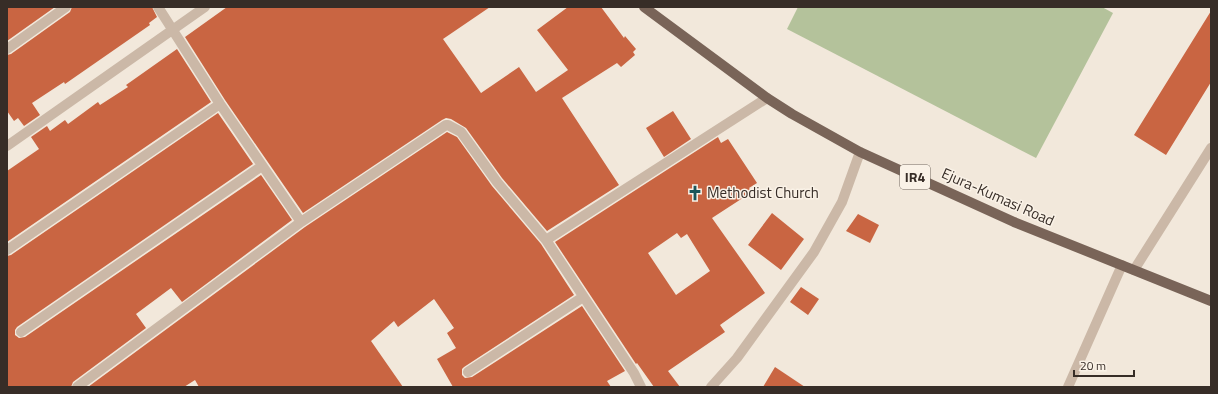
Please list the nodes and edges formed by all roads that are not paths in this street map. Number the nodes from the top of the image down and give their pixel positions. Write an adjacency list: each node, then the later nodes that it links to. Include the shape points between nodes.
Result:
1 (66, 7): 6 (street)
2 (158, 7): 5 (street)
3 (205, 7): 5 (street)
4 (644, 7): 7 (main road, Ejura-Kumasi Road / IR4)
5 (173, 29): 8 (street); 9 (street)
6 (7, 49)
7 (767, 98): 11 (main road, Ejura-Kumasi Road / IR4); 14 (street)
8 (220, 104): 12 (street); 15 (street)
9 (7, 146)
10 (1211, 148): 17 (street)
11 (860, 152): 16 (main road, Ejura-Kumasi Road / IR4, via 1014,222); 24 (street, via 842,202 814,252 737,358)
12 (262, 166): 13 (street); 20 (street)
13 (301, 222): 14 (street, via 448,125 461,132 497,182); 22 (street)
14 (546, 240): 18 (street)
15 (7, 250)
16 (1122, 265): 17 (main road, Ejura-Kumasi Road / IR4); 25 (street)
17 (1134, 270): 19 (main road, Ejura-Kumasi Road / IR4)
18 (583, 297): 21 (street); 23 (street)
19 (1211, 301)
20 (21, 332)
21 (468, 372)
22 (77, 387)
23 (641, 387)
24 (711, 387)
25 (1068, 387)

